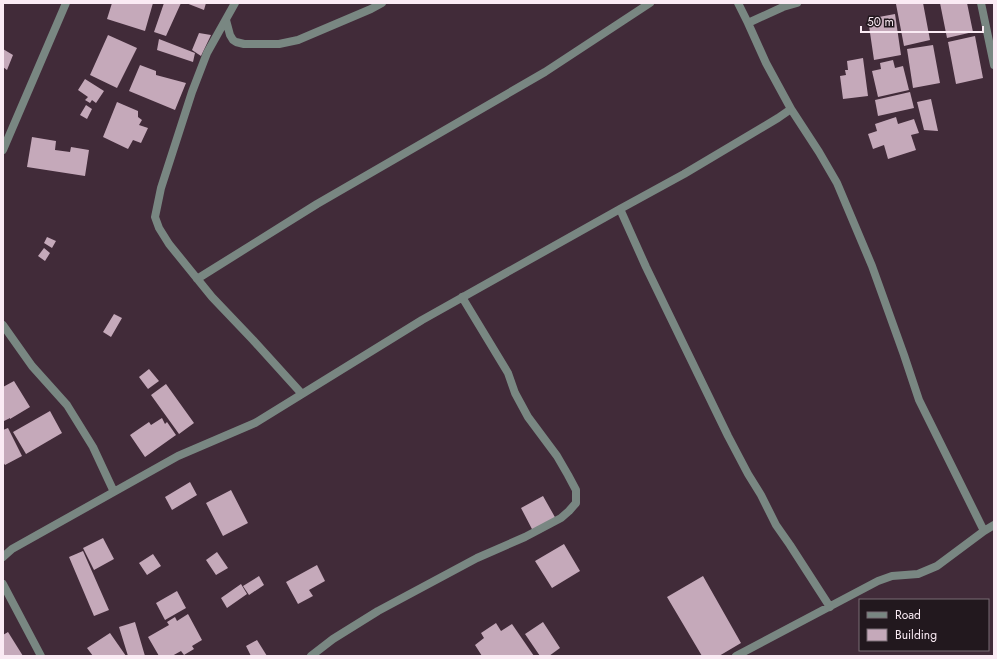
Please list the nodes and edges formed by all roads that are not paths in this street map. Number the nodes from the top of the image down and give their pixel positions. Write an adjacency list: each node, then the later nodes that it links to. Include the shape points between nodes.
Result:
1 (66, 3): 12 (street)
2 (235, 3): 8 (street)
3 (382, 3): 8 (street, via 298,40 279,44 236,42 230,35)
4 (650, 3): 14 (street, via 545,72 317,204)
5 (738, 3): 9 (street)
6 (797, 3): 9 (street)
7 (981, 3): 10 (street)
8 (226, 20): 14 (street, via 208,53 192,92 161,188 155,217 169,244)
9 (748, 23): 11 (street)
10 (994, 65)
11 (791, 109): 13 (street, via 691,171); 20 (street, via 837,183 872,266 919,400)
12 (3, 150)
13 (620, 209): 15 (street); 23 (street, via 744,468 776,525)
14 (197, 279): 17 (street)
15 (462, 297): 17 (street); 26 (street, via 508,373 528,417 568,475 576,490 576,503 561,518 477,558 378,611)
16 (3, 325): 18 (street, via 32,366 67,404 93,447)
17 (302, 394): 18 (street, via 255,422 178,456)
18 (114, 492): 21 (street, via 12,549)
19 (994, 524): 20 (street)
20 (984, 531): 23 (street, via 937,566 918,574 892,576 878,581)
21 (3, 557)
22 (3, 584): 25 (street)
23 (830, 607): 24 (street)
24 (742, 655)
25 (41, 656)
26 (311, 656)

